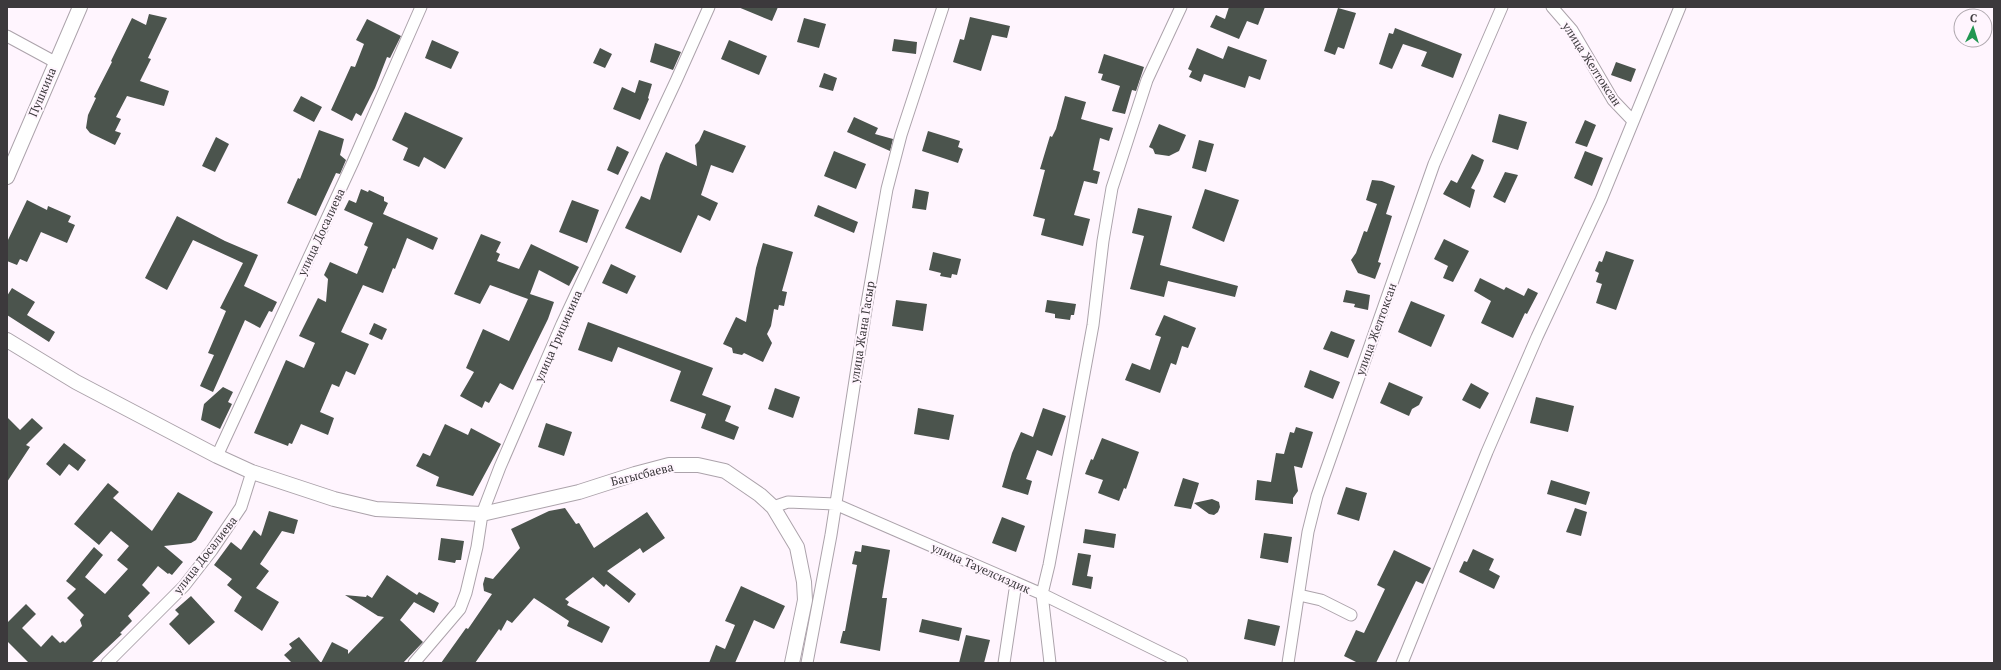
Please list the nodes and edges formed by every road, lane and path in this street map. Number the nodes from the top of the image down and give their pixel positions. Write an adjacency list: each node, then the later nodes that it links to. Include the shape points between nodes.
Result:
1 (80, 7): 10 (street, Пушкина)
2 (421, 7): 14 (street, улица Досалиева, via 353,162)
3 (709, 7): 18 (street, улица Грицинина, via 562,324)
4 (943, 7): 16 (street, улица Жана Гасыр, via 901,135 887,189 866,302)
5 (1181, 7): 22 (street, via 1147,80 1112,188 1093,325)
6 (1502, 7): 23 (street, улица Желтоксан, via 1434,164 1322,481 1308,532)
7 (1552, 7): 11 (street, улица Желтоксан, via 1572,30 1613,100)
8 (1680, 7): 11 (street)
9 (7, 36): 10 (street)
10 (55, 62): 12 (street, Пушкина)
11 (1633, 121): 33 (street, via 1601,200 1487,452)
12 (7, 177)
13 (7, 340): 14 (street, Багысбаева, via 76,382)
14 (217, 456): 15 (street, Багысбаева)
15 (252, 472): 18 (street, Багысбаева, via 334,499 376,509); 25 (street, улица Досалиева, via 241,507 212,550 184,586)
16 (835, 504): 17 (street, улица Тауелсиздик, via 788,502); 20 (street, улица Тауелсиздик); 21 (street, улица Жана Гасыр)
17 (772, 507): 18 (street, Багысбаева, via 760,495 725,471 698,465 669,465 579,492); 19 (street, Багысбаева, via 797,547)
18 (482, 514): 26 (street, улица Грицинина, via 477,548 460,609)
19 (804, 582): 21 (street, via 810,585); 27 (street, Багысбаева, via 805,600)
20 (1016, 583): 22 (street, улица Тауелсиздик); 29 (street)
21 (822, 584): 28 (street, улица Жана Гасыр)
22 (1042, 594): 30 (street); 31 (street, улица Тауелсиздик)
23 (1299, 595): 24 (street, via 1321,600); 32 (street, улица Желтоксан)
24 (1351, 615)
25 (107, 663)
26 (414, 663)
27 (792, 663)
28 (807, 663)
29 (1004, 663)
30 (1050, 663)
31 (1182, 663)
32 (1288, 663)
33 (1402, 663)

